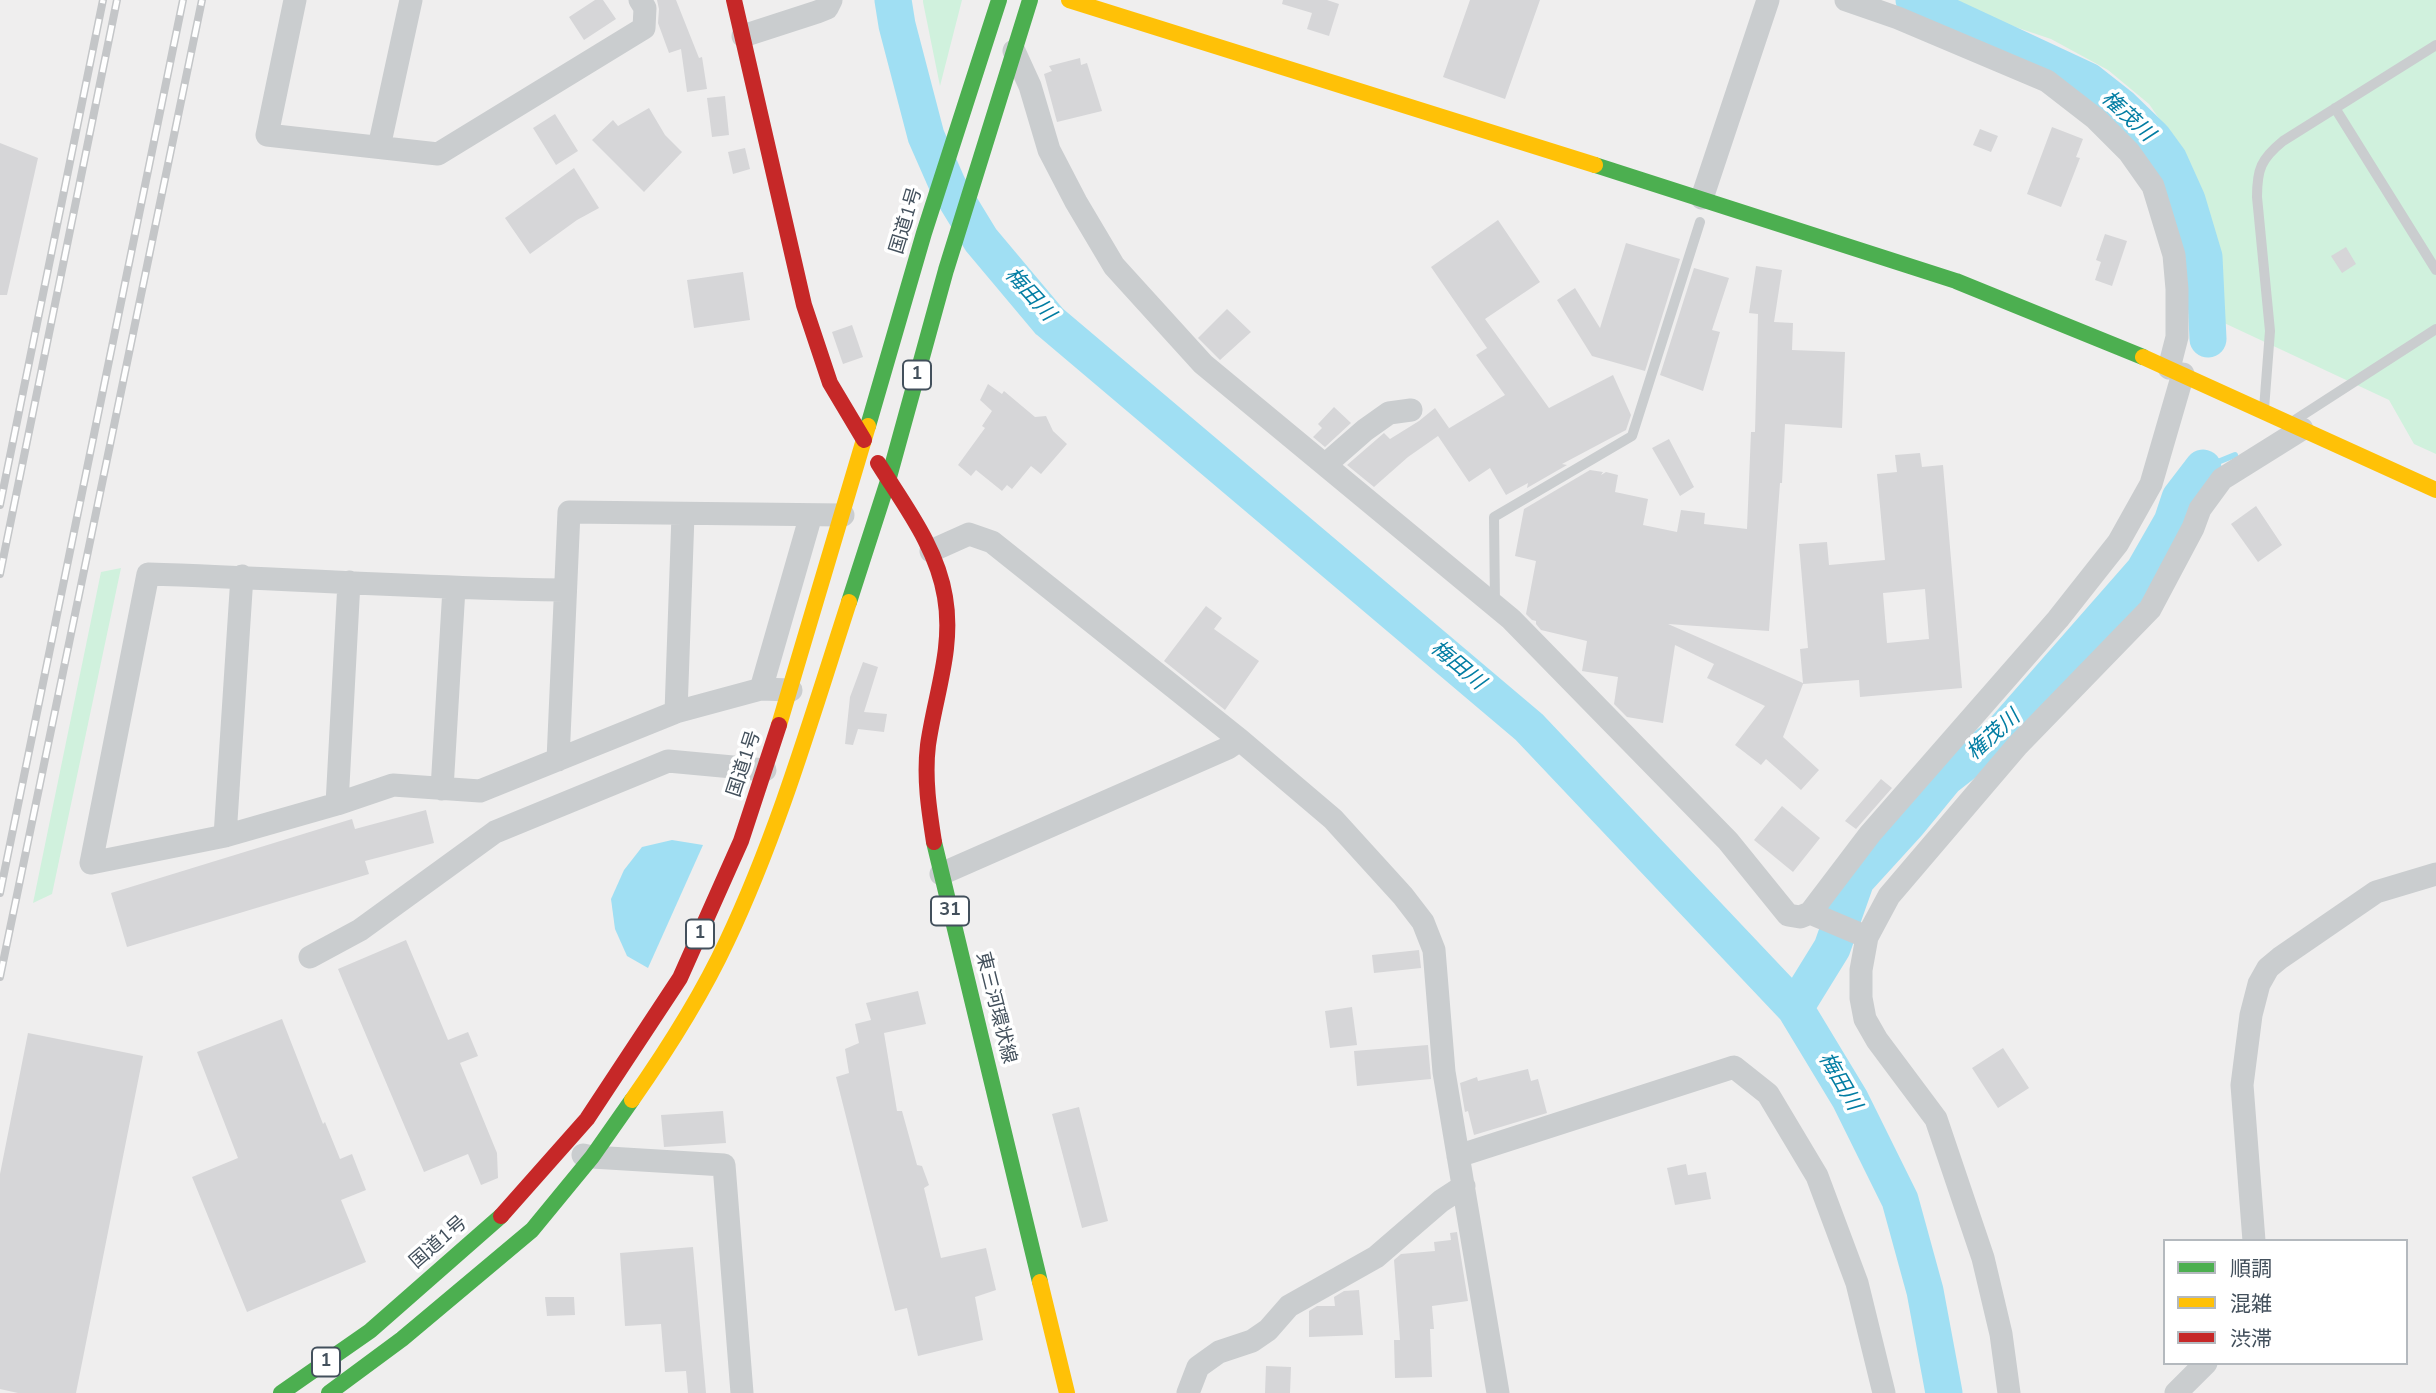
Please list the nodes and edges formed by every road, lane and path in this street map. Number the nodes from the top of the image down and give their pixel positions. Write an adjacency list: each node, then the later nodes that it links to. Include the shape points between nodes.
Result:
1 (295, 0): 15 (street, via 267,135)
2 (411, 0): 15 (street)
3 (640, 0): 15 (street, via 645,8 644,28 438,154)
4 (734, 0): 11 (main road, 東三河環状線)
5 (831, 0): 11 (street, via 827,8)
6 (998, 0): 24 (main road, 国道1号 / 1)
7 (1030, 0): 13 (main road, 1)
8 (1069, 0): 16 (main road)
9 (1768, 0): 16 (street)
10 (1846, 0): 20 (street, via 2047,81 2129,152 2153,186 2174,255)
11 (743, 36): 24 (main road, 東三河環状線, via 804,305 831,383)
12 (2436, 45): 14 (lane)
13 (1012, 58): 25 (street, via 1030,86 1049,150 1114,267 1203,364); 26 (main road, 1, via 946,270)
14 (2335, 108): 18 (lane); 22 (lane, via 2270,152 2257,179 2270,331)
15 (379, 147)
16 (1702, 198): 20 (main road, via 1956,281)
17 (1700, 222): 36 (lane, via 1632,436 1494,517)
18 (2436, 270)
19 (2436, 329): 23 (lane)
20 (2176, 371): 22 (main road); 48 (street, via 2151,484 2118,544 1870,834)
21 (1411, 410): 25 (street, via 1390,413)
22 (2263, 412): 23 (main road)
23 (2296, 427): 27 (main road); 49 (street, via 2222,479 2200,509 2150,609 2017,746 1889,896)
24 (864, 440): 26 (main road, 東三河環状線 / 31); 30 (main road, 国道1号 / 1)
25 (1325, 465): 36 (street)
26 (888, 481): 31 (main road, 東三河環状線 / 31); 53 (main road, 1, via 782,808 727,942 669,1047)
27 (2436, 490)
28 (683, 515): 29 (street); 35 (street, via 569,512); 39 (street)
29 (811, 515): 30 (street); 37 (street)
30 (843, 515): 38 (main road, 国道1号 / 1)
31 (930, 551): 40 (street, via 969,534 992,542); 46 (main road, 東三河環状線 / 31, via 945,593 949,630 927,772 929,818)
32 (242, 576): 33 (street); 45 (street); 45 (street, via 148,574 91,863)
33 (349, 582): 34 (street); 44 (street)
34 (454, 588): 35 (street); 43 (street)
35 (565, 590): 41 (street)
36 (1495, 605): 48 (street, via 1728,841 1788,915)
37 (761, 690): 38 (street); 39 (street)
38 (792, 691): 42 (main road, 国道1号 / 1)
39 (676, 712): 41 (street)
40 (1240, 740): 46 (street); 52 (street, via 1333,819 1423,922 1434,950 1444,1072)
41 (558, 760): 43 (street, via 480,791)
42 (765, 770): 50 (street, via 668,761 495,832 360,930); 51 (main road, 国道1号 / 1, via 741,841 680,978 587,1119)
43 (442, 789): 44 (street, via 393,786)
44 (337, 804): 45 (street)
45 (225, 836)
46 (941, 874): 60 (main road, 東三河環状線 / 31)
47 (2436, 874): 55 (street, via 2376,892 2280,958 2259,984 2242,1085)
48 (1812, 914): 49 (street)
49 (1863, 934): 64 (street, via 1861,998 1865,1019 1936,1119 1983,1258)
50 (310, 957)
51 (560, 1148): 53 (street); 57 (main road, 国道1号 / 1, via 498,1220 370,1331)
52 (1458, 1156): 54 (street); 63 (street, via 1734,1067 1768,1094 1817,1177 1857,1283)
53 (592, 1157): 58 (main road, 1, via 532,1230 402,1339); 59 (street, via 724,1165)
54 (1464, 1186): 61 (street, via 1376,1257 1289,1306 1252,1341 1219,1352 1198,1367); 62 (street)
55 (2254, 1239)
56 (2203, 1365): 65 (street)
57 (281, 1393)
58 (329, 1393)
59 (742, 1393)
60 (1067, 1393)
61 (1188, 1393)
62 (1499, 1393)
63 (1884, 1393)
64 (2009, 1393)
65 (2176, 1393)

